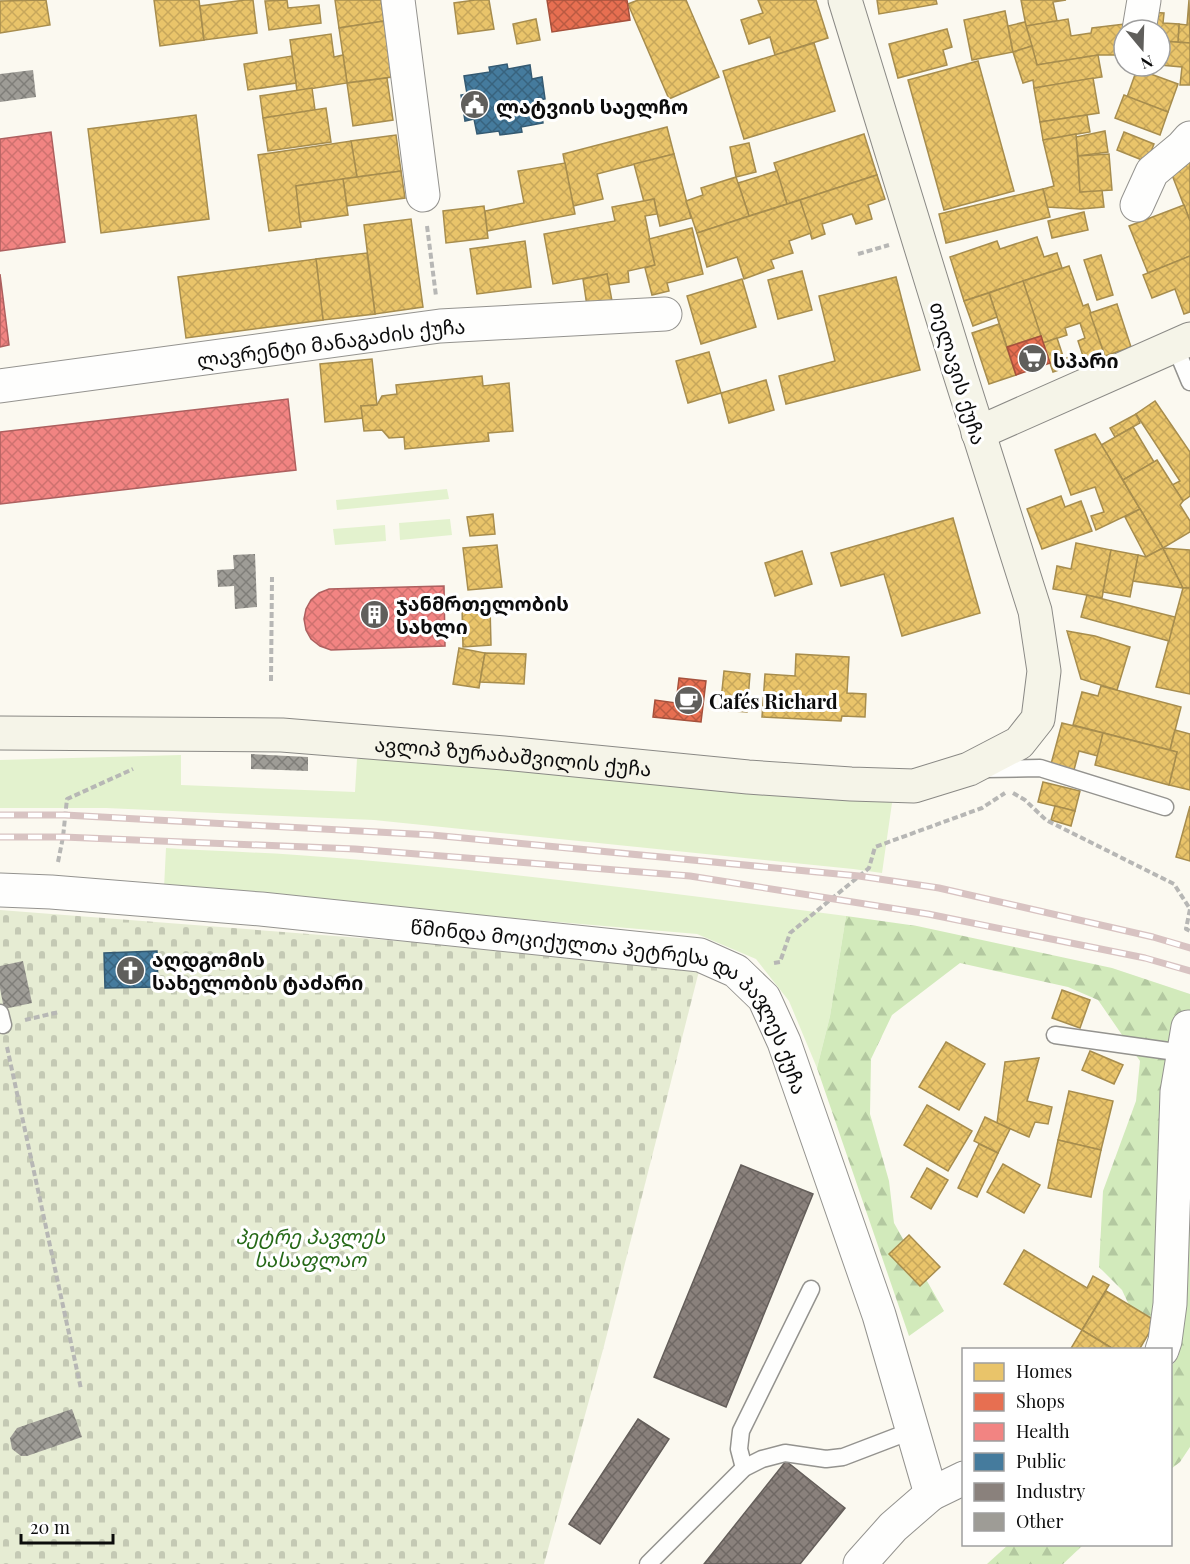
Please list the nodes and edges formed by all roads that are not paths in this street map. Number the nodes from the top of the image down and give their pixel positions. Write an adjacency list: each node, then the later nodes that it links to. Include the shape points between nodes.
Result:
1 (398, 0): 6 (street)
2 (845, 0): 12 (street, თელავის ქუჩა)
3 (1144, 0): 4 (street)
4 (1141, 18)
5 (1190, 138): 7 (street, via 1152,172)
6 (423, 195)
7 (1137, 205)
8 (666, 314): 11 (street, ლავრენტი მანაგაძის ქუჩა, via 440,326)
9 (1182, 342): 10 (lane); 12 (street)
10 (1190, 382)
11 (0, 386)
12 (978, 433): 14 (street, თელავის ქუჩა, via 1035,611 1044,671 1038,719)
13 (0, 733): 15 (street, ავლიპ ზურაბაშვილის ქუჩა, via 282,735 851,784 914,786)
14 (1019, 743): 15 (street, ავლიპ ზურაბაშვილის ქუჩა)
15 (969, 769): 16 (lane, via 1040,768)
16 (1165, 807)
17 (0, 890): 22 (street, წმინდა მოციქულთა პეტრესა და პავლეს ქუჩა, via 261,909 700,955 736,972 764,998 784,1042 879,1315)
18 (1055, 1035): 19 (lane)
19 (1185, 1040): 21 (street, via 1177,1092 1170,1304)
20 (811, 1289): 23 (lane, via 741,1431 739,1449)
21 (1163, 1348)
22 (912, 1431): 23 (lane, via 843,1457 826,1459 785,1453); 25 (street, წმინდა მოციქულთა პეტრესა და პავლეს ქუჩა)
23 (744, 1468): 26 (lane)
24 (962, 1478): 25 (street)
25 (931, 1494): 27 (street, via 893,1527)
26 (648, 1564)
27 (860, 1564)

